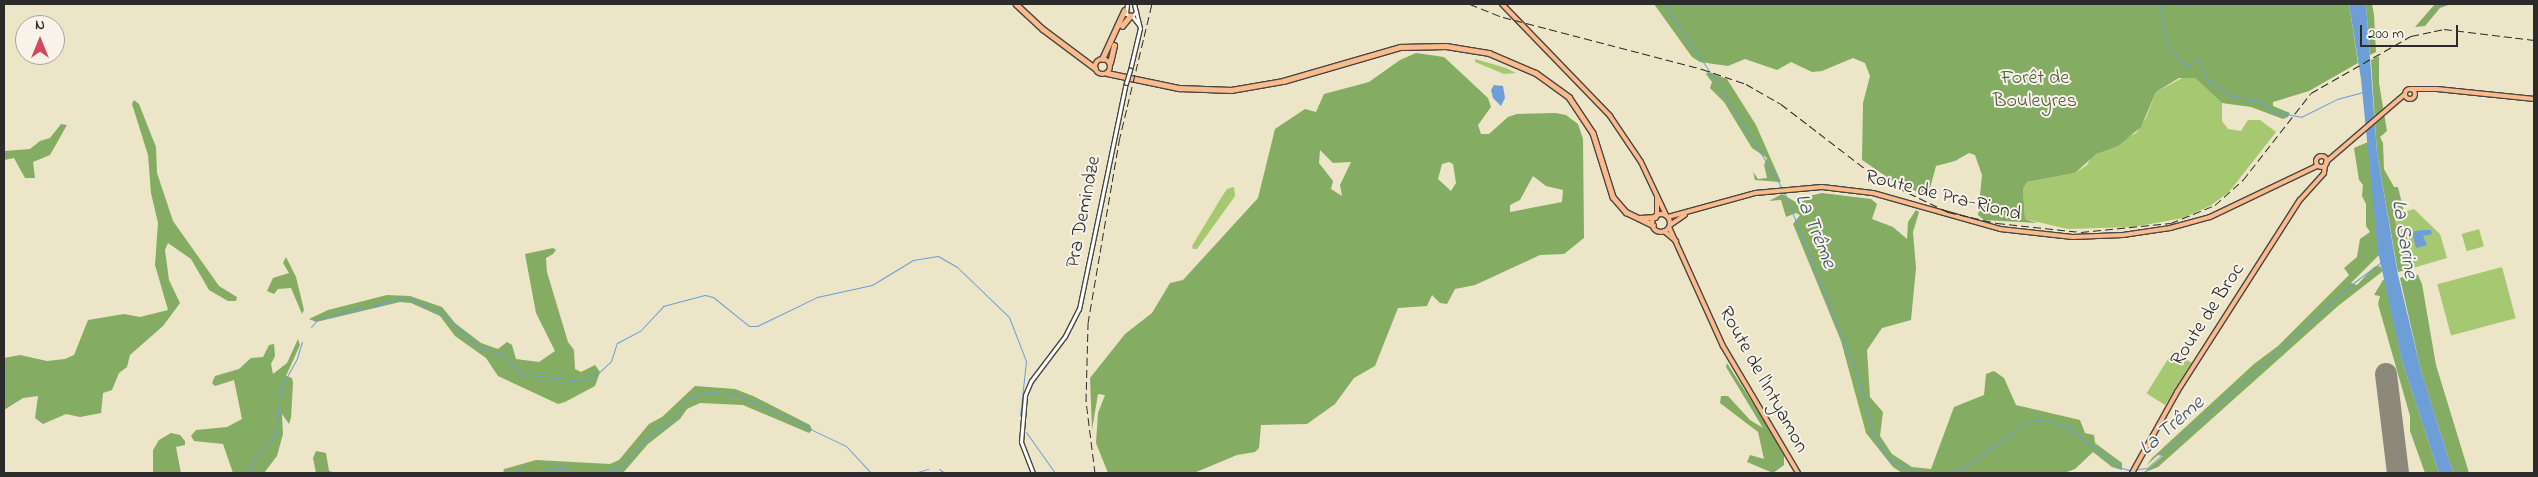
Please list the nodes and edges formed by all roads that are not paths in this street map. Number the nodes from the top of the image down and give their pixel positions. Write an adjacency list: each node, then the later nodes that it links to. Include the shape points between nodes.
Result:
1 (1016, 4): 10 (highway, via 1051,35)
2 (1121, 4): 7 (street)
3 (1127, 4): 7 (street)
4 (1134, 4): 6 (street)
5 (1502, 4): 30 (main road, via 1610,116 1630,142)
6 (1138, 8): 8 (street); 9 (street)
7 (1124, 10): 8 (street); 11 (highway)
8 (1131, 16): 9 (street); 12 (highway, via 1123,23)
9 (1140, 26): 39 (street, Pra Demindze, bridge, via 1081,303 1060,343 1031,381 1025,398 1021,439 1025,459)
10 (1082, 56): 11 (highway); 13 (highway)
11 (1101, 60): 12 (highway); 13 (highway)
12 (1110, 64): 14 (highway); 15 (highway)
13 (1096, 68): 14 (highway, via 1100,74)
14 (1107, 73): 15 (highway)
15 (1124, 75): 33 (highway, via 1170,87 1231,90 1275,83 1400,47 1439,45 1489,53 1542,76 1575,104 1595,137 1610,192 1620,206)
16 (2428, 88): 17 (main road); 19 (main road); 21 (main road)
17 (2411, 89): 18 (main road); 19 (main road)
18 (2405, 94): 20 (main road); 22 (main road)
19 (2415, 94): 20 (main road)
20 (2408, 99): 22 (main road)
21 (2534, 99)
22 (2398, 102): 23 (main road, Route de Pra-Riond)
23 (2336, 152): 24 (main road, Route de Pra-Riond); 26 (main road, Route de Pra-Riond)
24 (2324, 157): 25 (main road, Route de Pra-Riond, via 2318,156); 26 (main road)
25 (2315, 161): 27 (main road); 28 (main road, Route de Pra-Riond)
26 (2326, 163): 27 (main road, Route de Pra-Riond); 29 (main road, Route de Broc, via 2324,173)
27 (2318, 166): 28 (main road, Route de Pra-Riond); 29 (main road)
28 (2304, 170): 31 (main road, Route de Pra-Riond, via 2249,200 2195,222 2101,237 2059,236 1992,227 1857,190 1791,188 1755,193)
29 (2318, 178): 41 (main road, Route de Broc, via 2296,206 2177,392)
30 (1656, 191): 32 (main road); 34 (main road, via 1659,205)
31 (1685, 215): 32 (main road, Route de Pra-Riond); 36 (main road, Route de Pra-Riond)
32 (1667, 216): 34 (main road); 36 (main road)
33 (1636, 217): 34 (highway); 35 (highway)
34 (1656, 217): 35 (main road)
35 (1653, 225): 37 (main road, via 1657,231)
36 (1670, 226): 37 (main road); 38 (main road, Route de l'Intyamon)
37 (1664, 232): 38 (main road, Route de l'Intyamon)
38 (1680, 246): 40 (main road, Route de l'Intyamon, via 1722,346)
39 (1033, 473)
40 (1798, 473)
41 (2132, 473)

